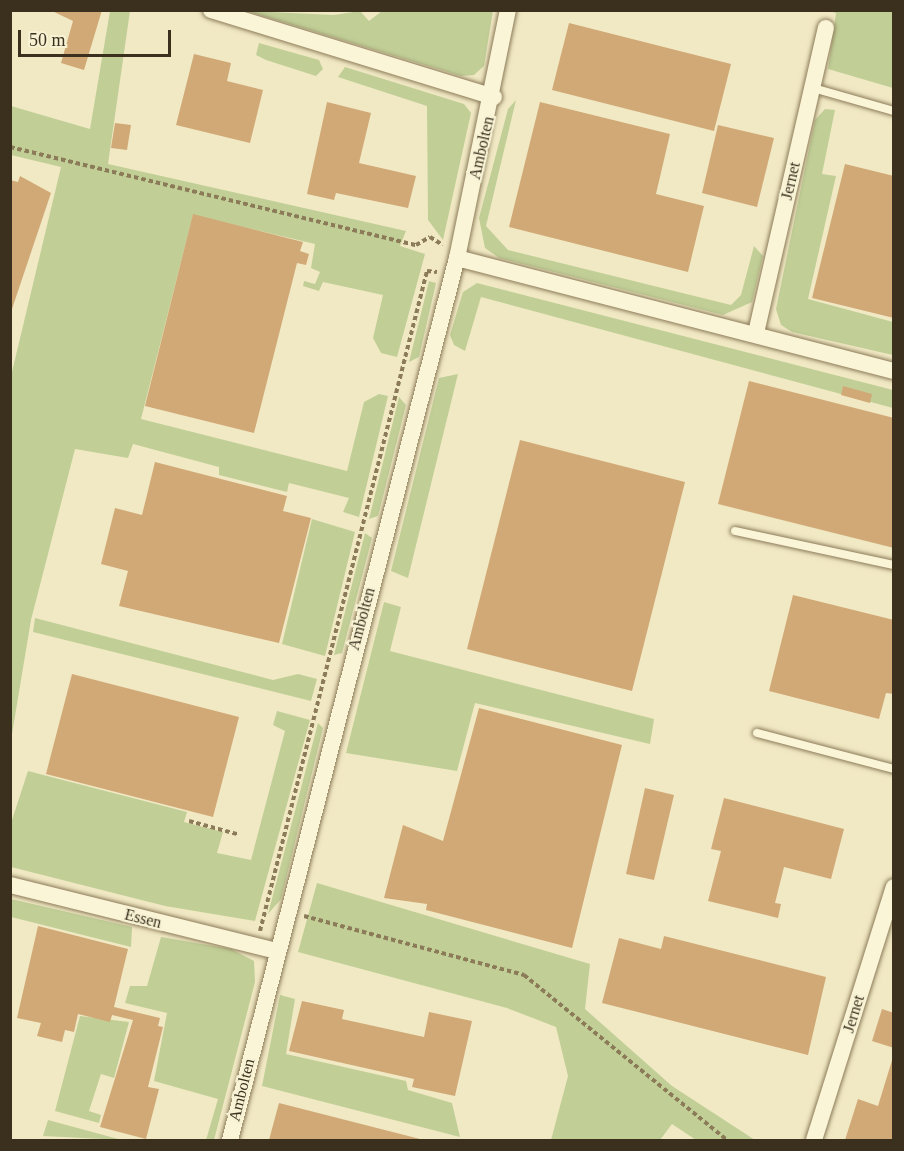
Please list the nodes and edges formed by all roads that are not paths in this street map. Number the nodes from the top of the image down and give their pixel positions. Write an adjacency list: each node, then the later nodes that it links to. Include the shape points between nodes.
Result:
1 (212, 10): 5 (street, Ambolten)
2 (508, 10): 5 (street, Ambolten)
3 (826, 28): 4 (street, Jernet)
4 (813, 88): 6 (lane); 8 (street, Jernet)
5 (494, 97): 7 (street, Ambolten)
6 (894, 111)
7 (457, 258): 8 (street); 16 (street, Ambolten)
8 (756, 333): 9 (street)
9 (894, 371)
10 (735, 531): 11 (lane)
11 (894, 565)
12 (757, 733): 13 (lane)
13 (894, 769)
14 (10, 885): 16 (street, Essen)
15 (894, 887): 18 (street, Jernet)
16 (276, 951): 17 (street, Ambolten)
17 (230, 1140)
18 (814, 1140)

